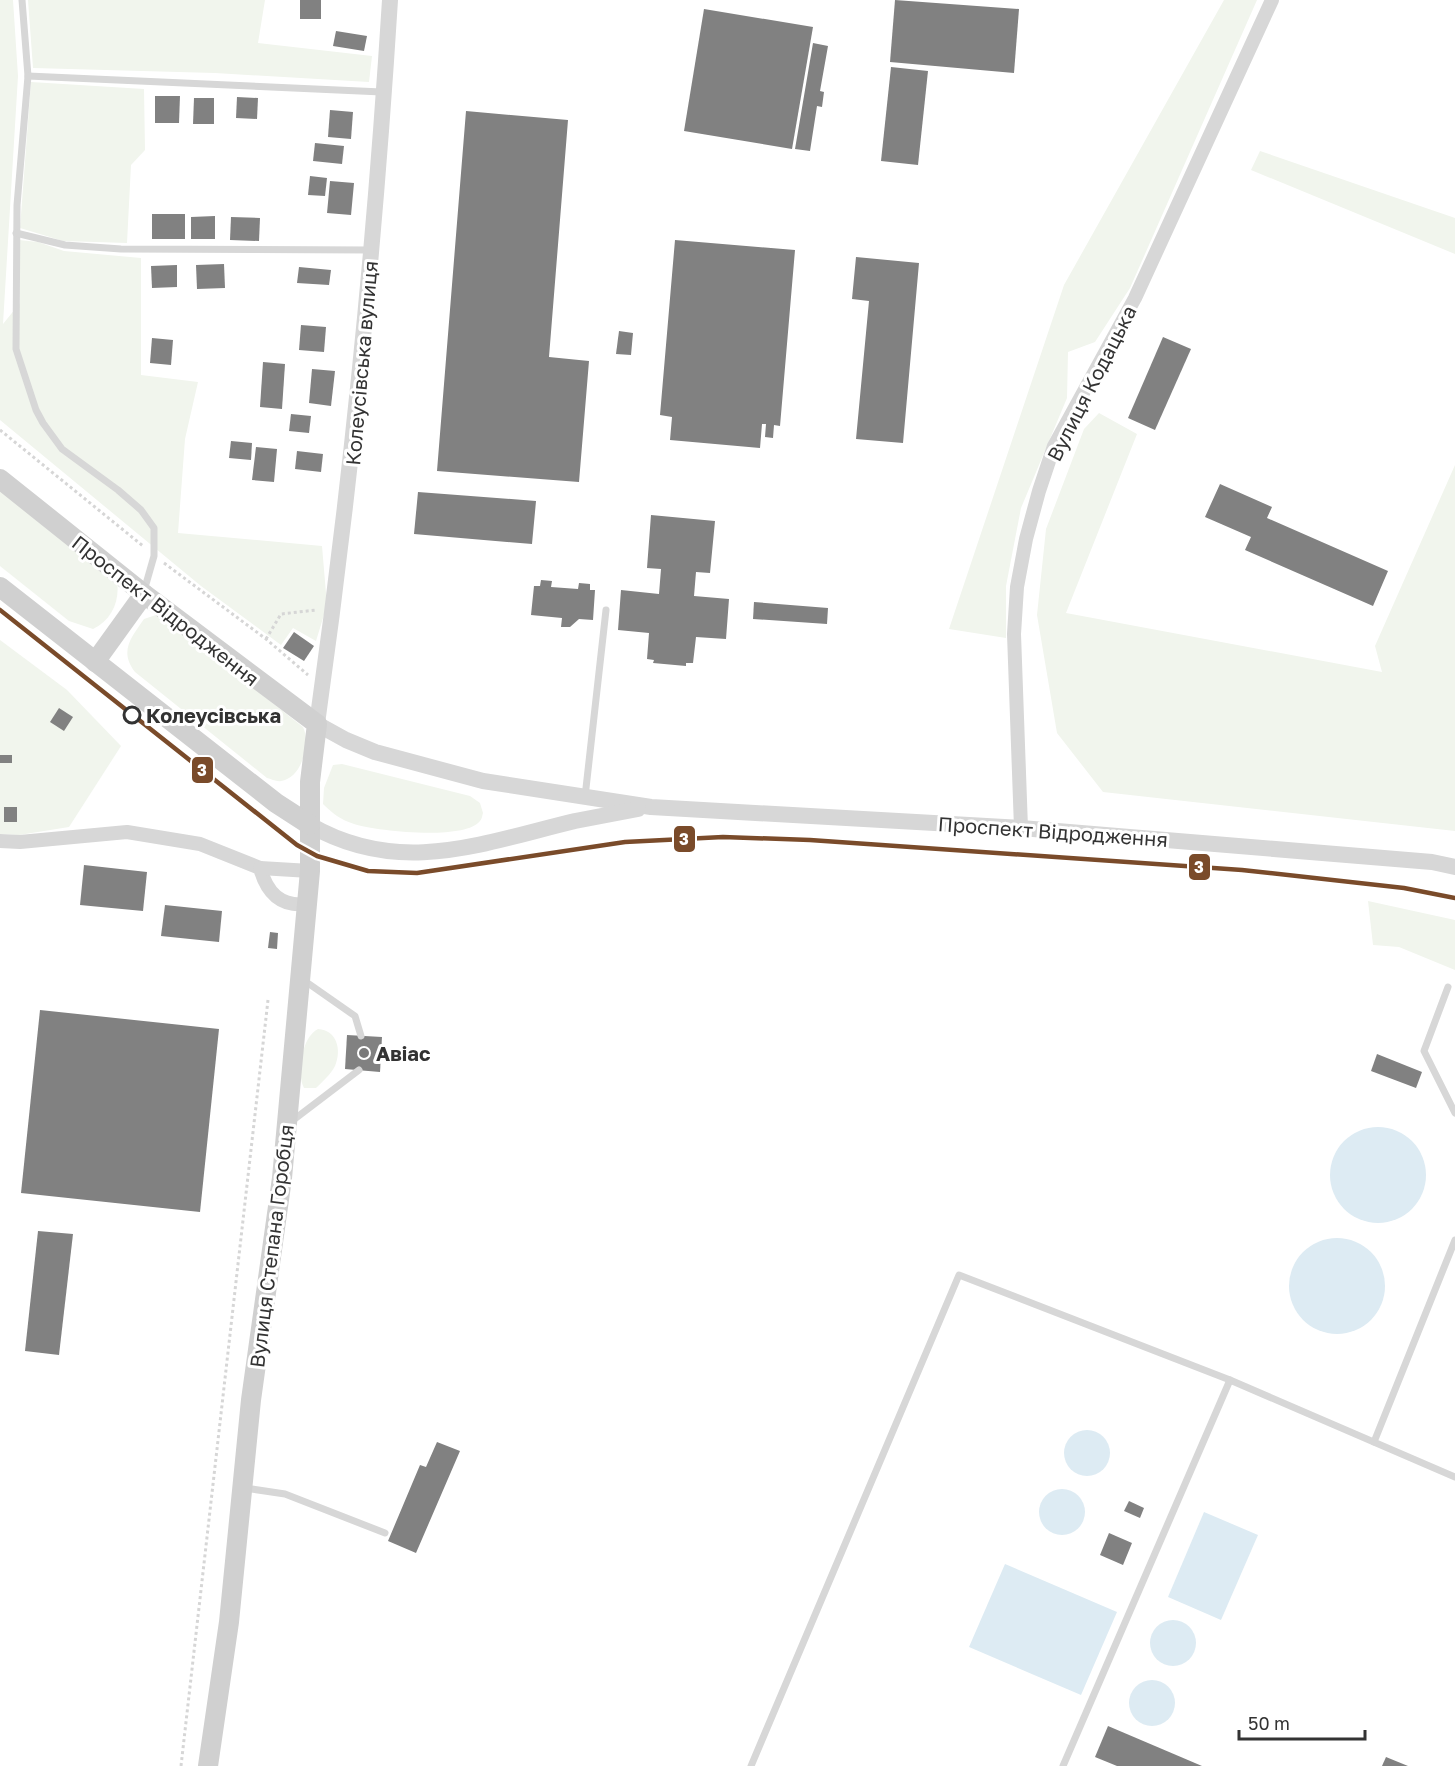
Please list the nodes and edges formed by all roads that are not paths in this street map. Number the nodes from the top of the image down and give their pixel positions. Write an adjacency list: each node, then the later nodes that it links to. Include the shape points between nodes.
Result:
1 (22, 0): 4 (lane)
2 (390, 0): 5 (street, Колеусівська вулиця)
3 (1272, 0): 17 (street, Вулиця Кодацька, via 1135,298 1054,446 1039,491 1017,587 1014,634)
4 (28, 76): 5 (lane); 6 (lane)
5 (384, 92): 7 (street, Колеусівська вулиця)
6 (16, 232): 7 (lane, via 65,245 121,249); 10 (lane, via 16,349 36,410 62,449 118,490 154,528 154,556)
7 (371, 250): 13 (street, Колеусівська вулиця, via 353,451)
8 (0, 479): 10 (main road, Проспект Відродження)
9 (0, 587): 12 (main road, Проспект Відродження)
10 (144, 594): 12 (main road); 13 (main road, Проспект Відродження)
11 (606, 610): 14 (lane)
12 (95, 662): 16 (main road, Проспект Відродження, via 293,816)
13 (317, 724): 14 (street, Проспект Відродження, via 346,740 483,781); 16 (main road, Вулиця Степана Горобця, via 309,782)
14 (585, 796): 15 (street, Проспект Відродження)
15 (651, 807): 16 (street, Проспект Відродження, via 431,854 375,850 329,836); 17 (street, Проспект Відродження)
16 (310, 825): 21 (main road, Вулиця Степана Горобця)
17 (1021, 828): 19 (street, Проспект Відродження)
18 (0, 841): 20 (street, via 127,832 200,844)
19 (1455, 867)
20 (260, 868): 21 (street); 22 (street, via 271,894 281,901)
21 (310, 871): 22 (main road, Вулиця Степана Горобця)
22 (307, 904): 23 (main road, Вулиця Степана Горобця)
23 (300, 977): 25 (lane, via 355,1016); 28 (main road, Вулиця Степана Горобця)
24 (1448, 987): 27 (lane, via 1424,1051)
25 (361, 1035)
26 (359, 1070): 28 (lane)
27 (1455, 1113)
28 (287, 1125): 33 (main road, Вулиця Степана Горобця)
29 (1455, 1240): 31 (lane)
30 (1230, 1380): 31 (lane); 36 (lane, via 959,1275); 37 (lane)
31 (1374, 1442): 32 (lane)
32 (1455, 1477)
33 (242, 1488): 34 (lane, via 285,1494); 35 (main road, Вулиця Степана Горобця, via 229,1622)
34 (385, 1533)
35 (208, 1766)
36 (751, 1766)
37 (1063, 1766)

